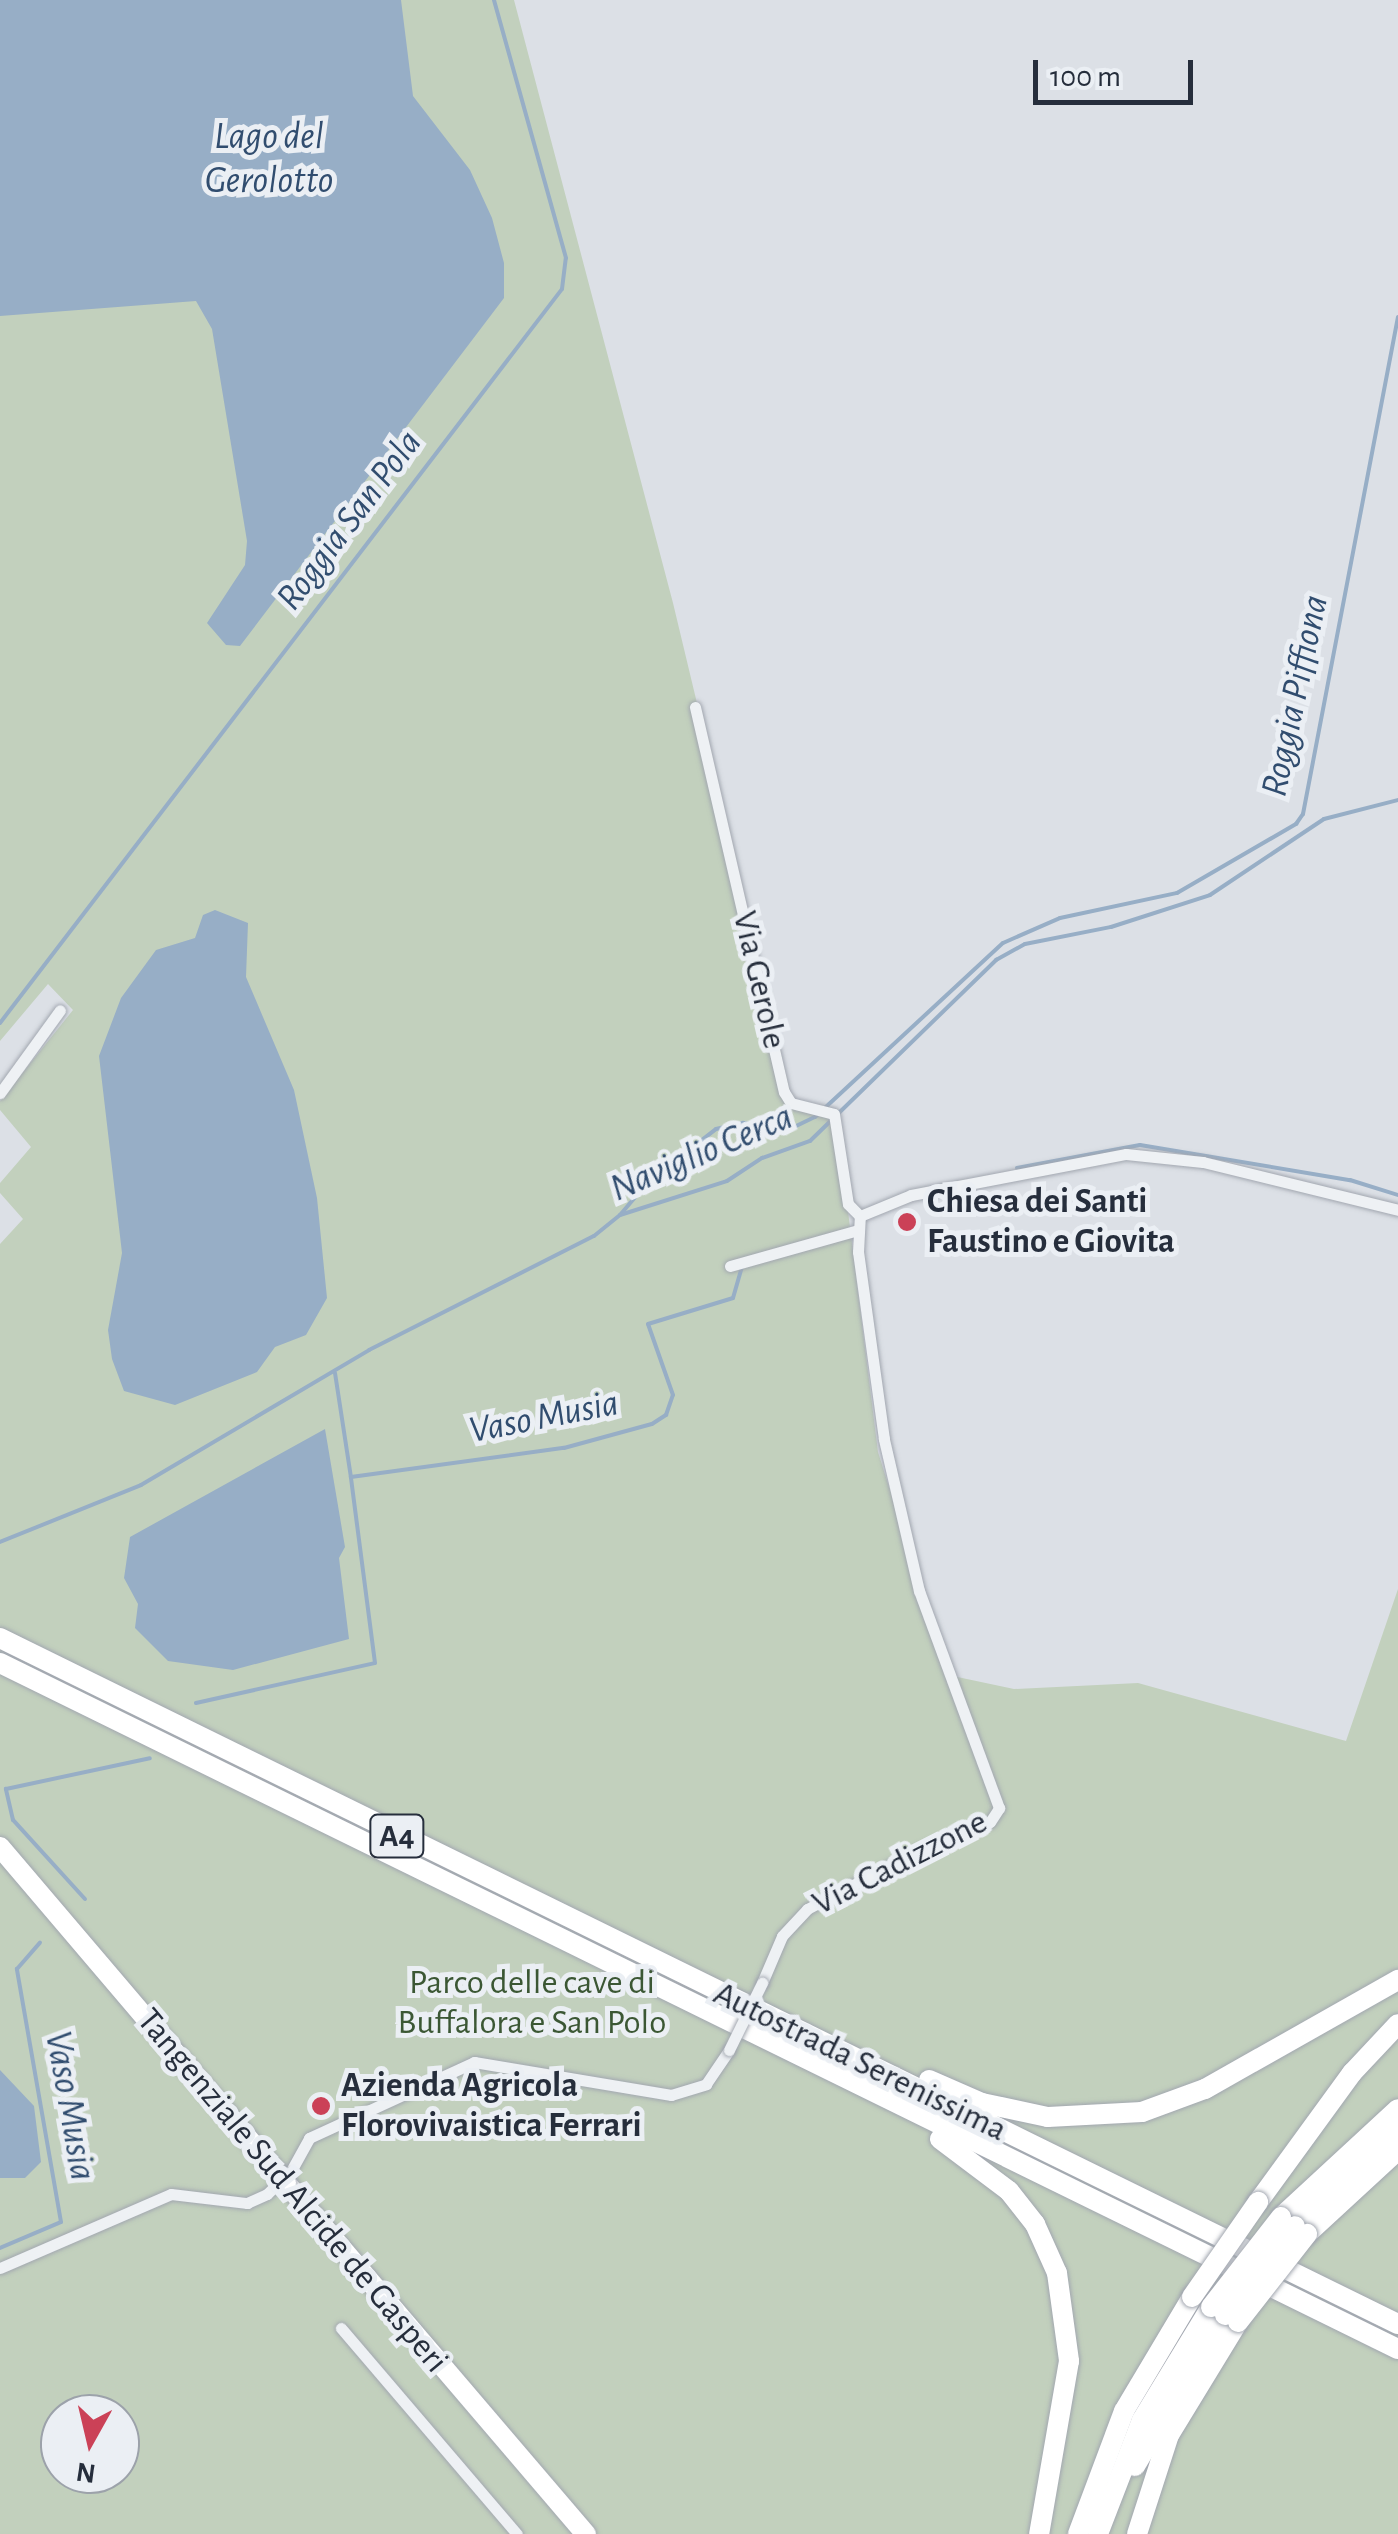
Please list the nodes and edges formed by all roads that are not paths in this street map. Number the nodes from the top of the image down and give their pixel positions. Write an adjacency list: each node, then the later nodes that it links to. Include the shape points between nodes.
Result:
1 (696, 707): 5 (street, Via Gerole, via 784,1092 790,1103 824,1109 837,1124 848,1204)
2 (60, 1010): 3 (street)
3 (0, 1094)
4 (1398, 1210): 5 (street, via 1203,1162 1126,1154 911,1195)
5 (860, 1216): 6 (street, Via Gerole)
6 (858, 1230): 7 (street); 10 (street, Via Gerole, via 884,1439)
7 (730, 1266)
8 (0, 1638): 15 (highway, Autostrada Serenissima / A4)
9 (0, 1663): 16 (highway, Autostrada Serenissima / A4)
10 (948, 1682): 22 (street, Via Cadizzone, bridge, via 998,1801 998,1816 807,1909 782,1936 706,2084 671,2095 474,2062 309,2138 268,2194 247,2203 171,2194)
11 (0, 1847): 20 (highway, Tangenziale Sud Alcide de Gasperi)
12 (0, 1868): 20 (highway, Tangenziale Sud Alcide de Gasperi)
13 (1398, 1980): 15 (highway, via 1205,2089 1111,2117 1048,2117 982,2103 877,2056)
14 (1398, 2024): 23 (highway, bridge, via 1352,2073 1258,2202)
15 (796, 2031): 24 (highway, Autostrada Serenissima / A4)
16 (786, 2051): 26 (highway, Autostrada Serenissima / A4); 30 (highway, via 984,2167 1048,2247 1066,2312 1069,2361)
17 (1398, 2109): 21 (highway)
18 (1398, 2128): 21 (highway)
19 (1398, 2150): 21 (highway)
20 (279, 2183): 28 (highway, Tangenziale Sud Alcide de Gasperi); 29 (highway, Tangenziale Sud Alcide de Gasperi)
21 (1294, 2226): 23 (highway, bridge); 23 (highway, bridge)
22 (0, 2268)
23 (1216, 2310): 31 (highway, via 1124,2411); 32 (highway, via 1142,2420); 33 (highway, via 1155,2426); 34 (highway)
24 (1398, 2324)
25 (341, 2328): 27 (street)
26 (1392, 2348)
27 (517, 2534)
28 (568, 2534)
29 (586, 2534)
30 (1038, 2534)
31 (1078, 2534)
32 (1098, 2534)
33 (1112, 2534)
34 (1137, 2534)

